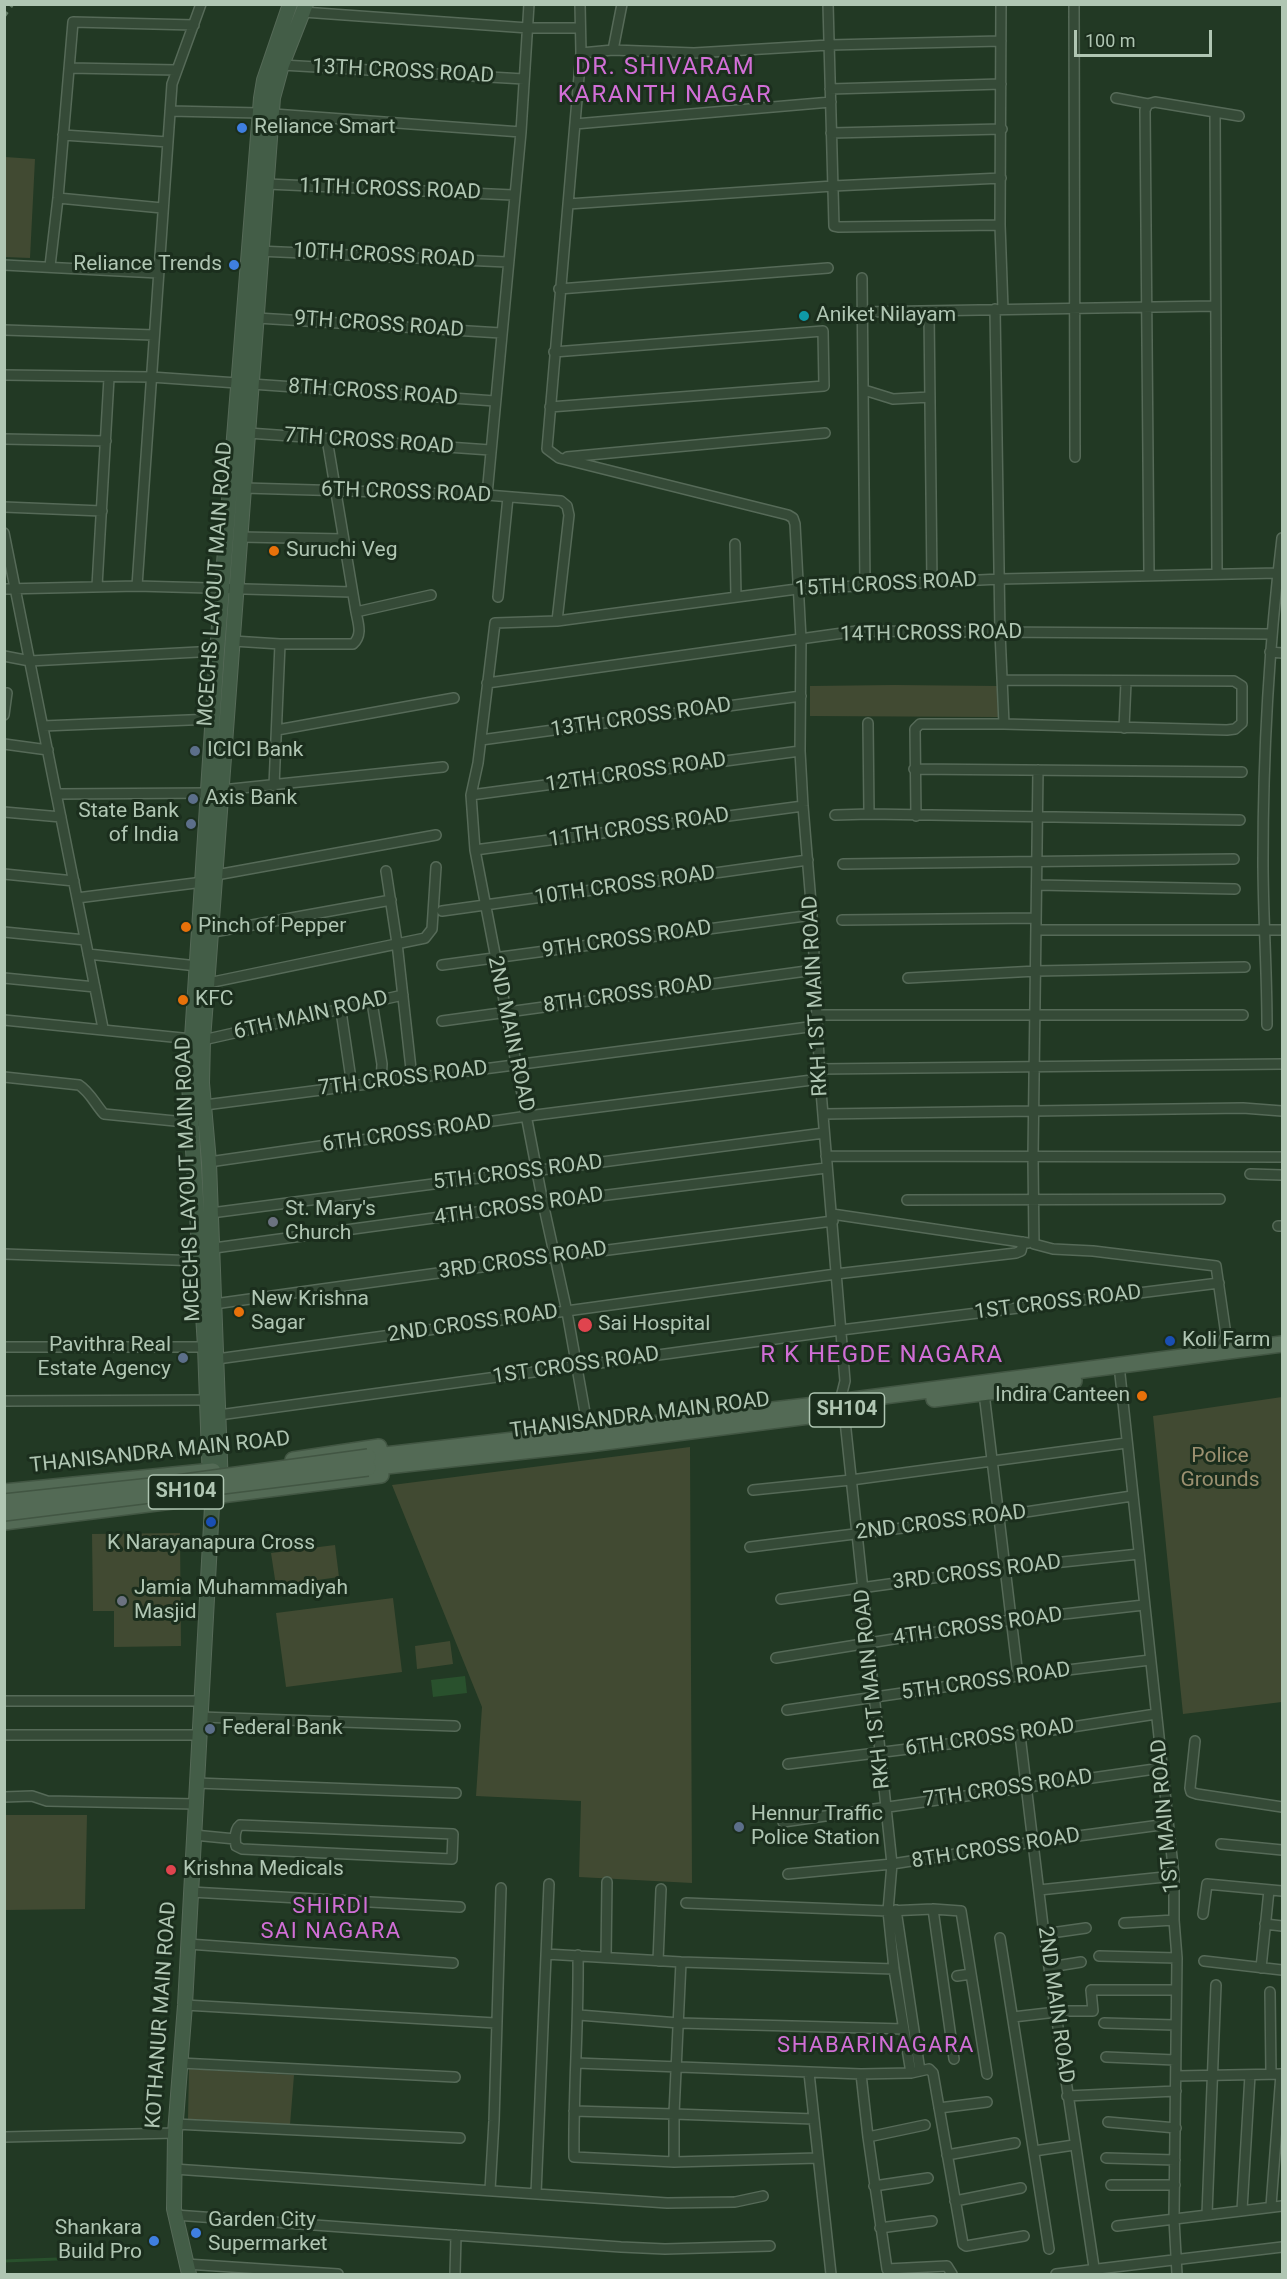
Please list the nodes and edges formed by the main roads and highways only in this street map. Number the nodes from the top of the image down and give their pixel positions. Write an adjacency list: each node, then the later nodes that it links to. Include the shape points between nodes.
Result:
1 (290, 4): 3 (main road, MCECHS LAYOUT MAIN ROAD, via 264,80)
2 (304, 8): 3 (main road, MCECHS LAYOUT MAIN ROAD)
3 (266, 113): 4 (main road, MCECHS LAYOUT MAIN ROAD); 4 (main road, MCECHS LAYOUT MAIN ROAD, via 267,184)
4 (254, 251): 5 (main road, MCECHS LAYOUT MAIN ROAD); 5 (main road, MCECHS LAYOUT MAIN ROAD, via 257,318)
5 (245, 384): 6 (main road, MCECHS LAYOUT MAIN ROAD); 6 (main road, MCECHS LAYOUT MAIN ROAD, via 248,433 241,537)
6 (229, 587): 7 (main road, MCECHS LAYOUT MAIN ROAD, via 233,641); 7 (main road, MCECHS LAYOUT MAIN ROAD, via 217,651 213,719)
7 (215, 791): 8 (main road, MCECHS LAYOUT MAIN ROAD, via 216,875); 8 (main road, MCECHS LAYOUT MAIN ROAD, via 203,882)
8 (206, 933): 9 (main road, MCECHS LAYOUT MAIN ROAD, via 208,982); 9 (main road, MCECHS LAYOUT MAIN ROAD, via 197,966)
9 (198, 1040): 10 (main road, MCECHS LAYOUT MAIN ROAD, via 205,1106); 10 (main road, MCECHS LAYOUT MAIN ROAD, via 189,1084)
10 (200, 1123): 11 (main road, MCECHS LAYOUT MAIN ROAD); 11 (main road, MCECHS LAYOUT MAIN ROAD, via 209,1162 210,1214)
11 (204, 1253): 17 (main road, MCECHS LAYOUT MAIN ROAD, via 207,1400); 17 (main road, MCECHS LAYOUT MAIN ROAD, via 214,1304 217,1359 219,1415)
12 (1282, 1344): 14 (main road, THANISANDRA MAIN ROAD / SH104)
13 (1282, 1354): 14 (main road, THANISANDRA MAIN ROAD / SH104)
14 (1119, 1370): 15 (main road, THANISANDRA MAIN ROAD / SH104); 15 (main road, THANISANDRA MAIN ROAD / SH104, via 984,1393)
15 (841, 1406): 16 (main road, THANISANDRA MAIN ROAD / SH104)
16 (403, 1458): 17 (main road, THANISANDRA MAIN ROAD / SH104, via 395,1445); 19 (main road, THANISANDRA MAIN ROAD / SH104, via 397,1473); 20 (main road, SH104, bridge); 21 (main road, SH104, bridge)
17 (213, 1467): 18 (main road, THANISANDRA MAIN ROAD / SH104, via 189,1474); 19 (main road, MCECHS LAYOUT MAIN ROAD)
18 (4, 1492)
19 (214, 1500): 22 (main road, THANISANDRA MAIN ROAD / SH104); 23 (main road, KOTHANUR MAIN ROAD, via 175,2128 175,2215)
20 (4, 1502)
21 (4, 1514)
22 (4, 1522)
23 (188, 2269)

